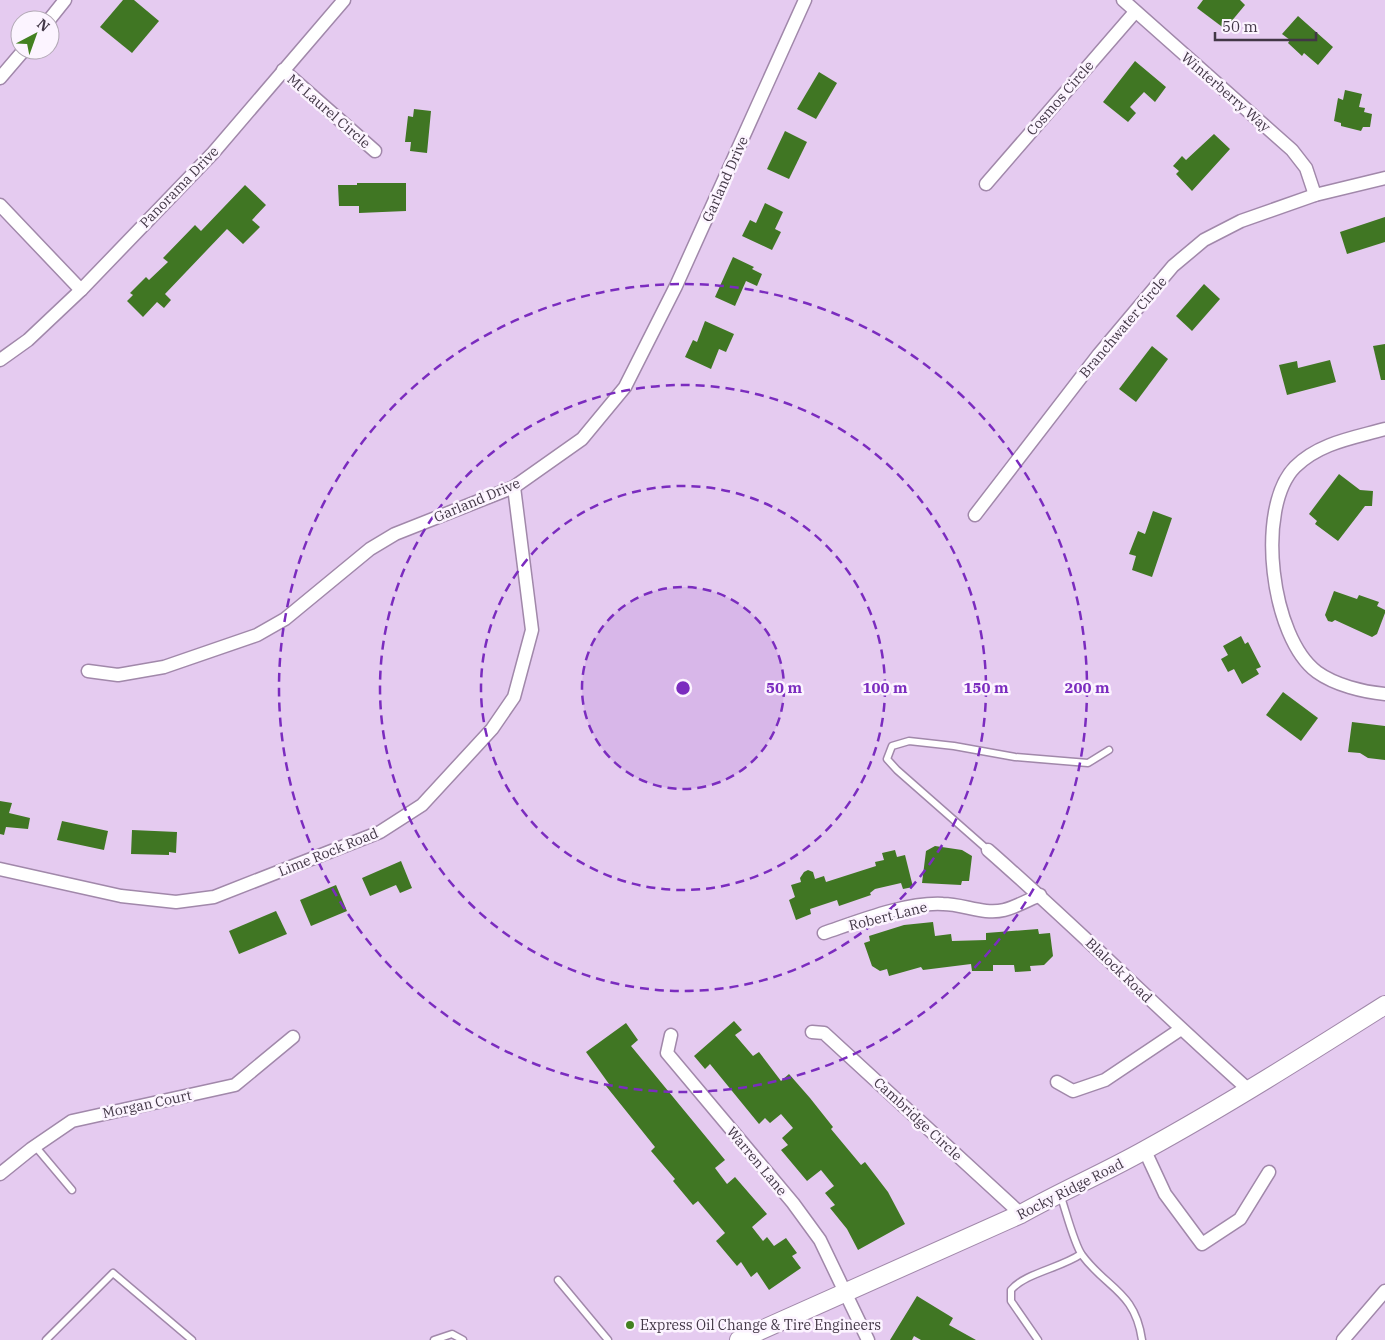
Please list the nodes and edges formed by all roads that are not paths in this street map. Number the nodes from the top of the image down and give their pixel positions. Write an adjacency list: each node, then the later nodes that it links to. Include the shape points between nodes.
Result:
1 (65, 0): 5 (street)
2 (344, 0): 8 (street, Panorama Drive)
3 (805, 0): 18 (street, Garland Drive, via 678,282 624,387 582,439)
4 (1123, 0): 6 (street, Winterberry Way)
5 (56, 10)
6 (1135, 12): 12 (street, Cosmos Circle); 13 (street, Winterberry Way, via 1292,150 1306,168)
7 (15, 60): 9 (street)
8 (283, 70): 10 (street, Mt Laurel Circle); 15 (street, Panorama Drive, via 213,153)
9 (0, 78)
10 (375, 151)
11 (1385, 178): 13 (street, Branchwater Circle)
12 (986, 184)
13 (1315, 195): 19 (street, Branchwater Circle, via 1241,221 1204,240 1173,266 1099,354)
14 (0, 205): 15 (street)
15 (81, 290): 16 (street, Panorama Drive, via 28,340)
16 (0, 360)
17 (1385, 429): 21 (street, via 1321,447 1294,468 1282,487 1274,516 1273,581 1287,631 1299,653 1316,671 1333,681)
18 (514, 487): 20 (street, Garland Drive, via 395,534 370,549 286,619 258,635 164,668 118,675); 24 (street, Lime Rock Road, via 532,630 514,697 492,729 422,805 380,832 214,897 176,902 121,896)
19 (975, 515)
20 (88, 671)
21 (1385, 694)
22 (1109, 750): 23 (lane, via 1088,763 1015,757 909,741 892,746 887,759 897,770)
23 (988, 850): 25 (street, Blalock Road)
24 (0, 869)
25 (1040, 895): 26 (street, Robert Lane, via 1003,910 977,910 943,904 916,907); 28 (street, Blalock Road)
26 (824, 933)
27 (1385, 1004): 33 (main road, Rocky Ridge Road)
28 (1181, 1029): 32 (street, via 1105,1080 1073,1091); 33 (street, Blalock Road)
29 (812, 1032): 40 (street, Cambridge Circle, via 824,1033)
30 (671, 1035): 44 (street, Warren Lane, via 667,1053 793,1203 820,1240)
31 (293, 1037): 34 (street, Morgan Court, via 235,1085 72,1121)
32 (1056, 1082)
33 (1250, 1091): 35 (main road, Rocky Ridge Road)
34 (35, 1146): 37 (street, Morgan Court); 38 (lane)
35 (1145, 1151): 36 (street, via 1166,1194 1202,1244 1240,1219); 39 (main road, Rocky Ridge Road)
36 (1269, 1172)
37 (0, 1174)
38 (72, 1190)
39 (1060, 1192): 40 (main road, Rocky Ridge Road); 41 (lane)
40 (1021, 1214): 44 (main road, Rocky Ridge Road)
41 (1081, 1254): 52 (lane, via 1068,1263 1017,1282 1011,1290 1011,1301); 53 (lane, via 1128,1300 1140,1323)
42 (558, 1280): 49 (lane)
43 (1385, 1291): 54 (street)
44 (844, 1293): 50 (main road, Rocky Ridge Road); 51 (street)
45 (46, 1340): 46 (lane, via 113,1273)
46 (192, 1340)
47 (434, 1340): 48 (lane, via 452,1334)
48 (463, 1340)
49 (608, 1340)
50 (739, 1340)
51 (868, 1340)
52 (1038, 1340)
53 (1142, 1340)
54 (1343, 1340)

